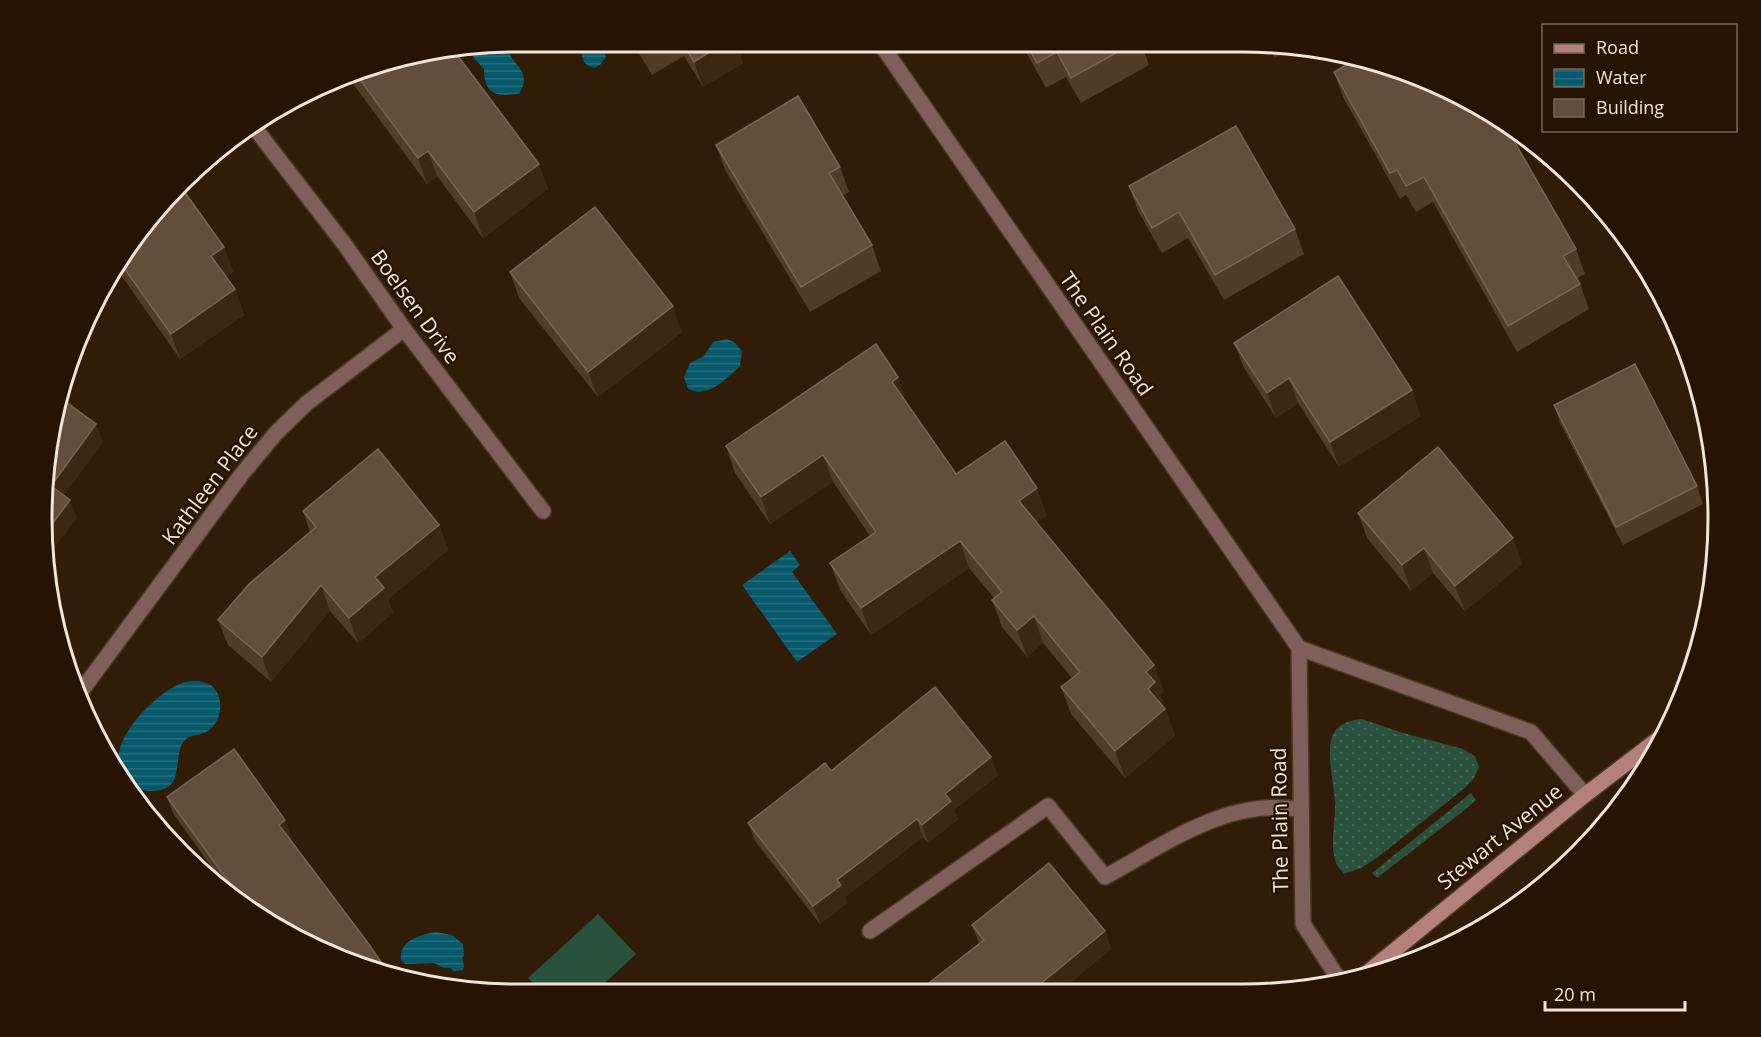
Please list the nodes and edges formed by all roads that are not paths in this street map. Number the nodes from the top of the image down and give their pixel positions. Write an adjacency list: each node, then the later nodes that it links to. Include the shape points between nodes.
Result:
1 (887, 52): 5 (street, The Plain Road)
2 (258, 132): 3 (street, Boelsen Drive)
3 (404, 329): 4 (street, Boelsen Drive); 6 (street, Kathleen Place, via 307,403 276,433)
4 (543, 511)
5 (1299, 648): 8 (street, via 1531,732); 9 (street, The Plain Road)
6 (84, 687)
7 (1649, 746): 8 (street, Stewart Avenue)
8 (1585, 795): 11 (street, Stewart Avenue)
9 (1301, 810): 10 (street, via 1264,807 1228,813 1105,877 1048,807); 12 (street, The Plain Road, via 1303,924)
10 (870, 931)
11 (1377, 965)
12 (1336, 975)

